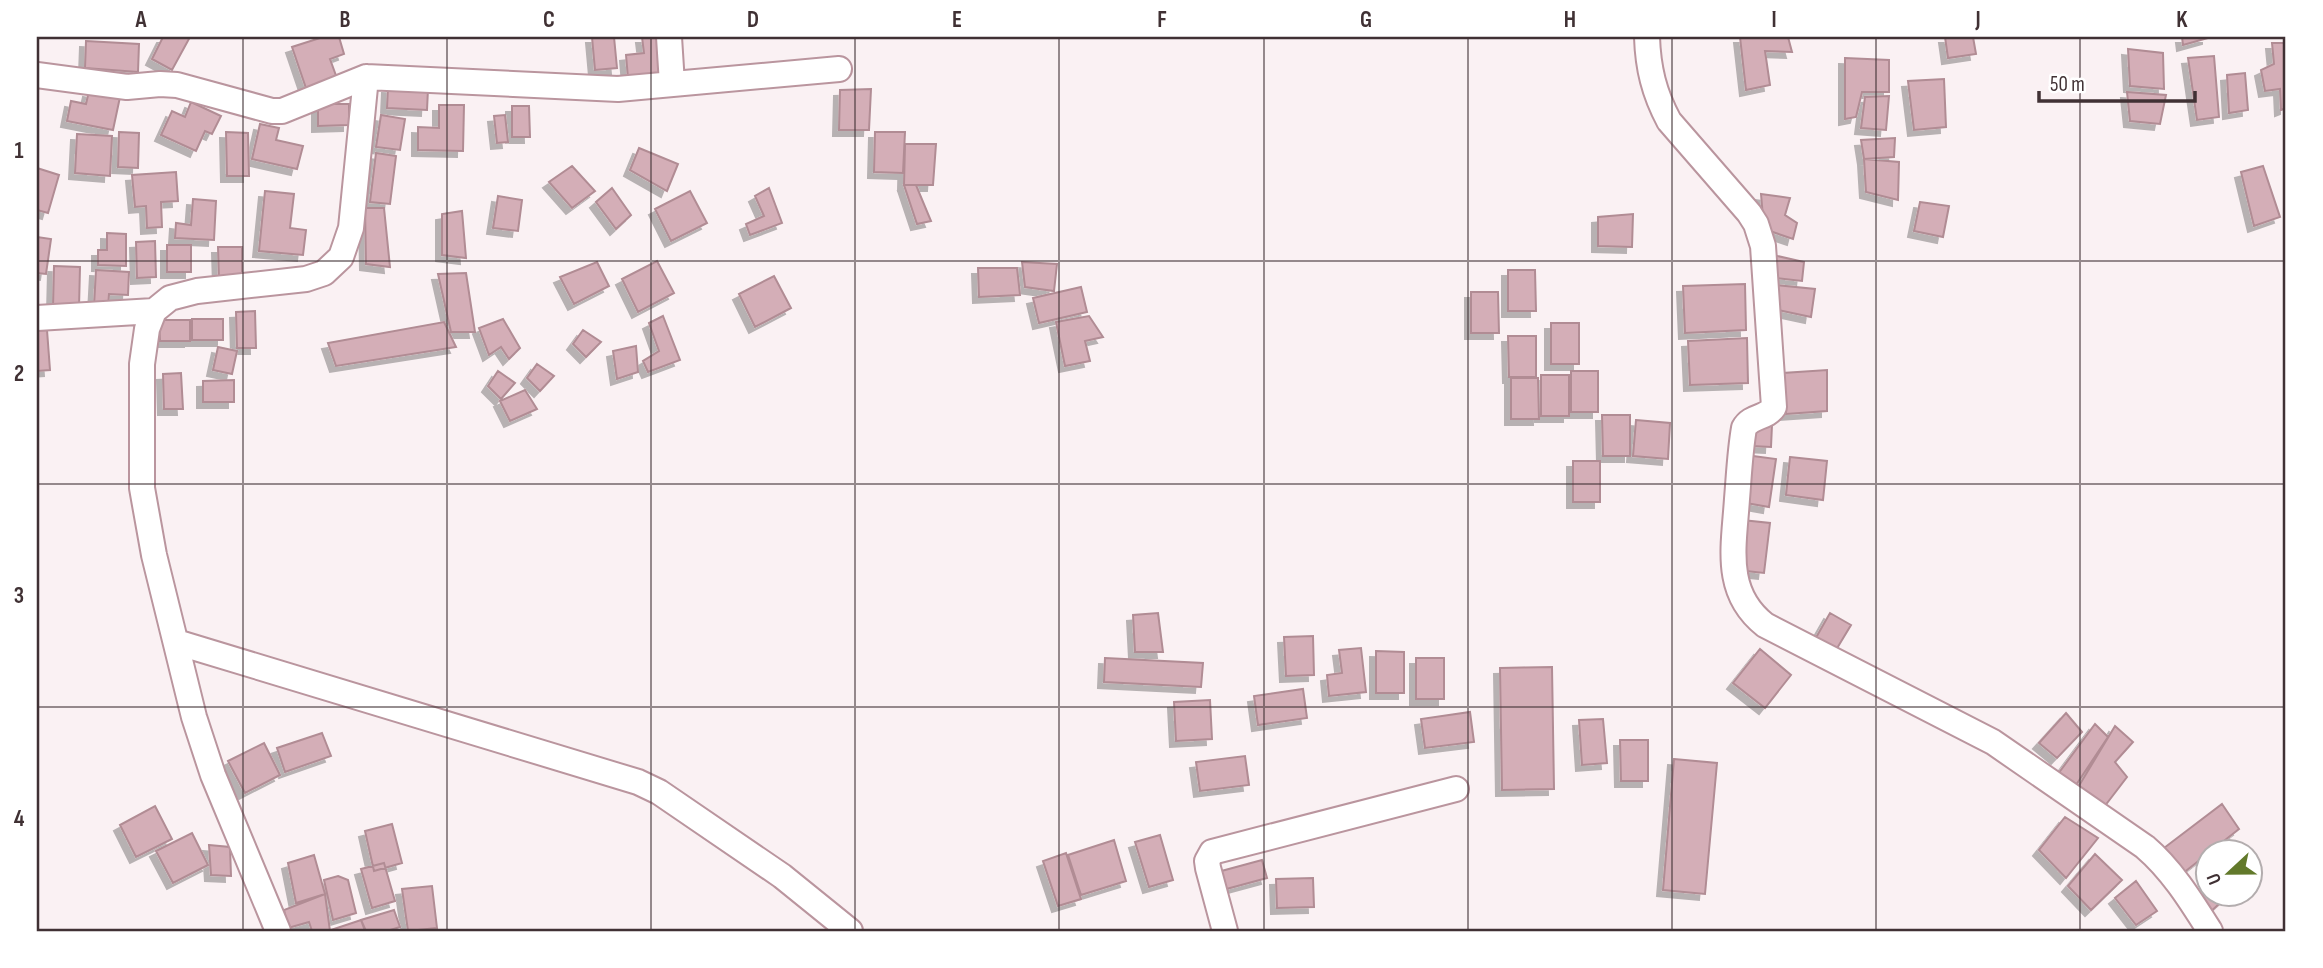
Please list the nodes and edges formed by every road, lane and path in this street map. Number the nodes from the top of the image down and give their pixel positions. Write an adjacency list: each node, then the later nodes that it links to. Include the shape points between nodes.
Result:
1 (670, 37): 6 (street)
2 (1647, 37): 14 (street, via 1648,65 1659,103 1756,224 1763,246 1774,407 1744,428 1733,554 1734,575 1750,613 1765,625 1993,742 2145,847 2161,860)
3 (839, 69): 6 (street)
4 (37, 75): 5 (street, via 127,87 177,85 272,111)
5 (366, 76): 6 (street, via 606,88); 7 (street, via 351,228 341,257 324,273 306,279 197,291 170,298)
6 (672, 84)
7 (154, 311): 8 (street); 9 (street, via 142,364 142,488)
8 (37, 318)
9 (176, 642): 11 (street, via 213,775); 12 (street, via 638,782 782,876)
10 (1456, 789): 13 (street, via 1212,852 1208,868)
11 (278, 931)
12 (850, 931)
13 (1225, 931)
14 (2210, 931)

